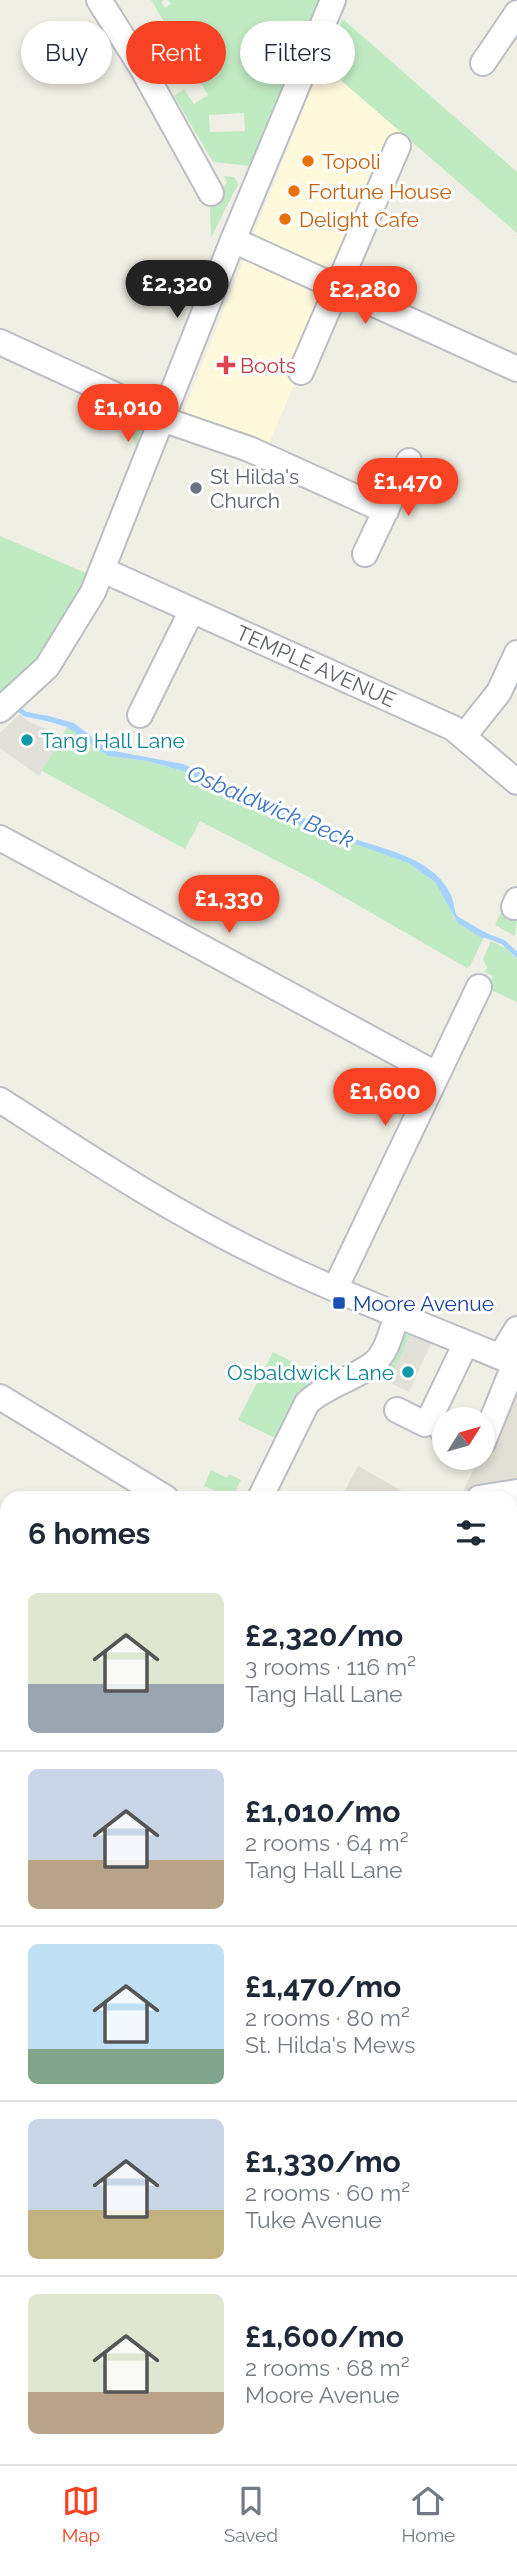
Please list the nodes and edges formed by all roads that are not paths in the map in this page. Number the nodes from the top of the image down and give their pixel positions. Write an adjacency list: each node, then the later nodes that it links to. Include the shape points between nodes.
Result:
1 (99, 0): 6 (street)
2 (333, 0): 7 (street)
3 (517, 13): 4 (street)
4 (483, 64)
5 (398, 146): 8 (street)
6 (211, 193)
7 (233, 240): 8 (street); 12 (street)
8 (337, 288): 10 (street); 11 (street)
9 (0, 342): 12 (street)
10 (517, 369)
11 (301, 372)
12 (163, 418): 14 (street, via 249,449); 16 (street)
13 (409, 461): 14 (street)
14 (386, 511): 15 (street)
15 (365, 554)
16 (103, 570): 17 (street, TEMPLE AVENUE); 19 (street, via 47,667)
17 (192, 610): 20 (street); 21 (street, TEMPLE AVENUE)
18 (517, 653): 21 (street, via 499,692)
19 (0, 710)
20 (140, 715)
21 (464, 736): 22 (street, TEMPLE AVENUE)
22 (517, 782)
23 (0, 838): 25 (street)
24 (479, 987): 25 (street)
25 (436, 1074): 27 (street)
26 (0, 1100): 27 (street, via 151,1196)
27 (335, 1289): 28 (street)
28 (397, 1315): 30 (street); 36 (street, via 385,1349 373,1364 317,1393 307,1403)
29 (517, 1329): 31 (street)
30 (466, 1343): 31 (street); 34 (street, via 428,1422)
31 (511, 1361): 33 (street)
32 (0, 1397): 35 (street)
33 (495, 1407)
34 (397, 1410)
35 (154, 1491)
36 (263, 1491)

